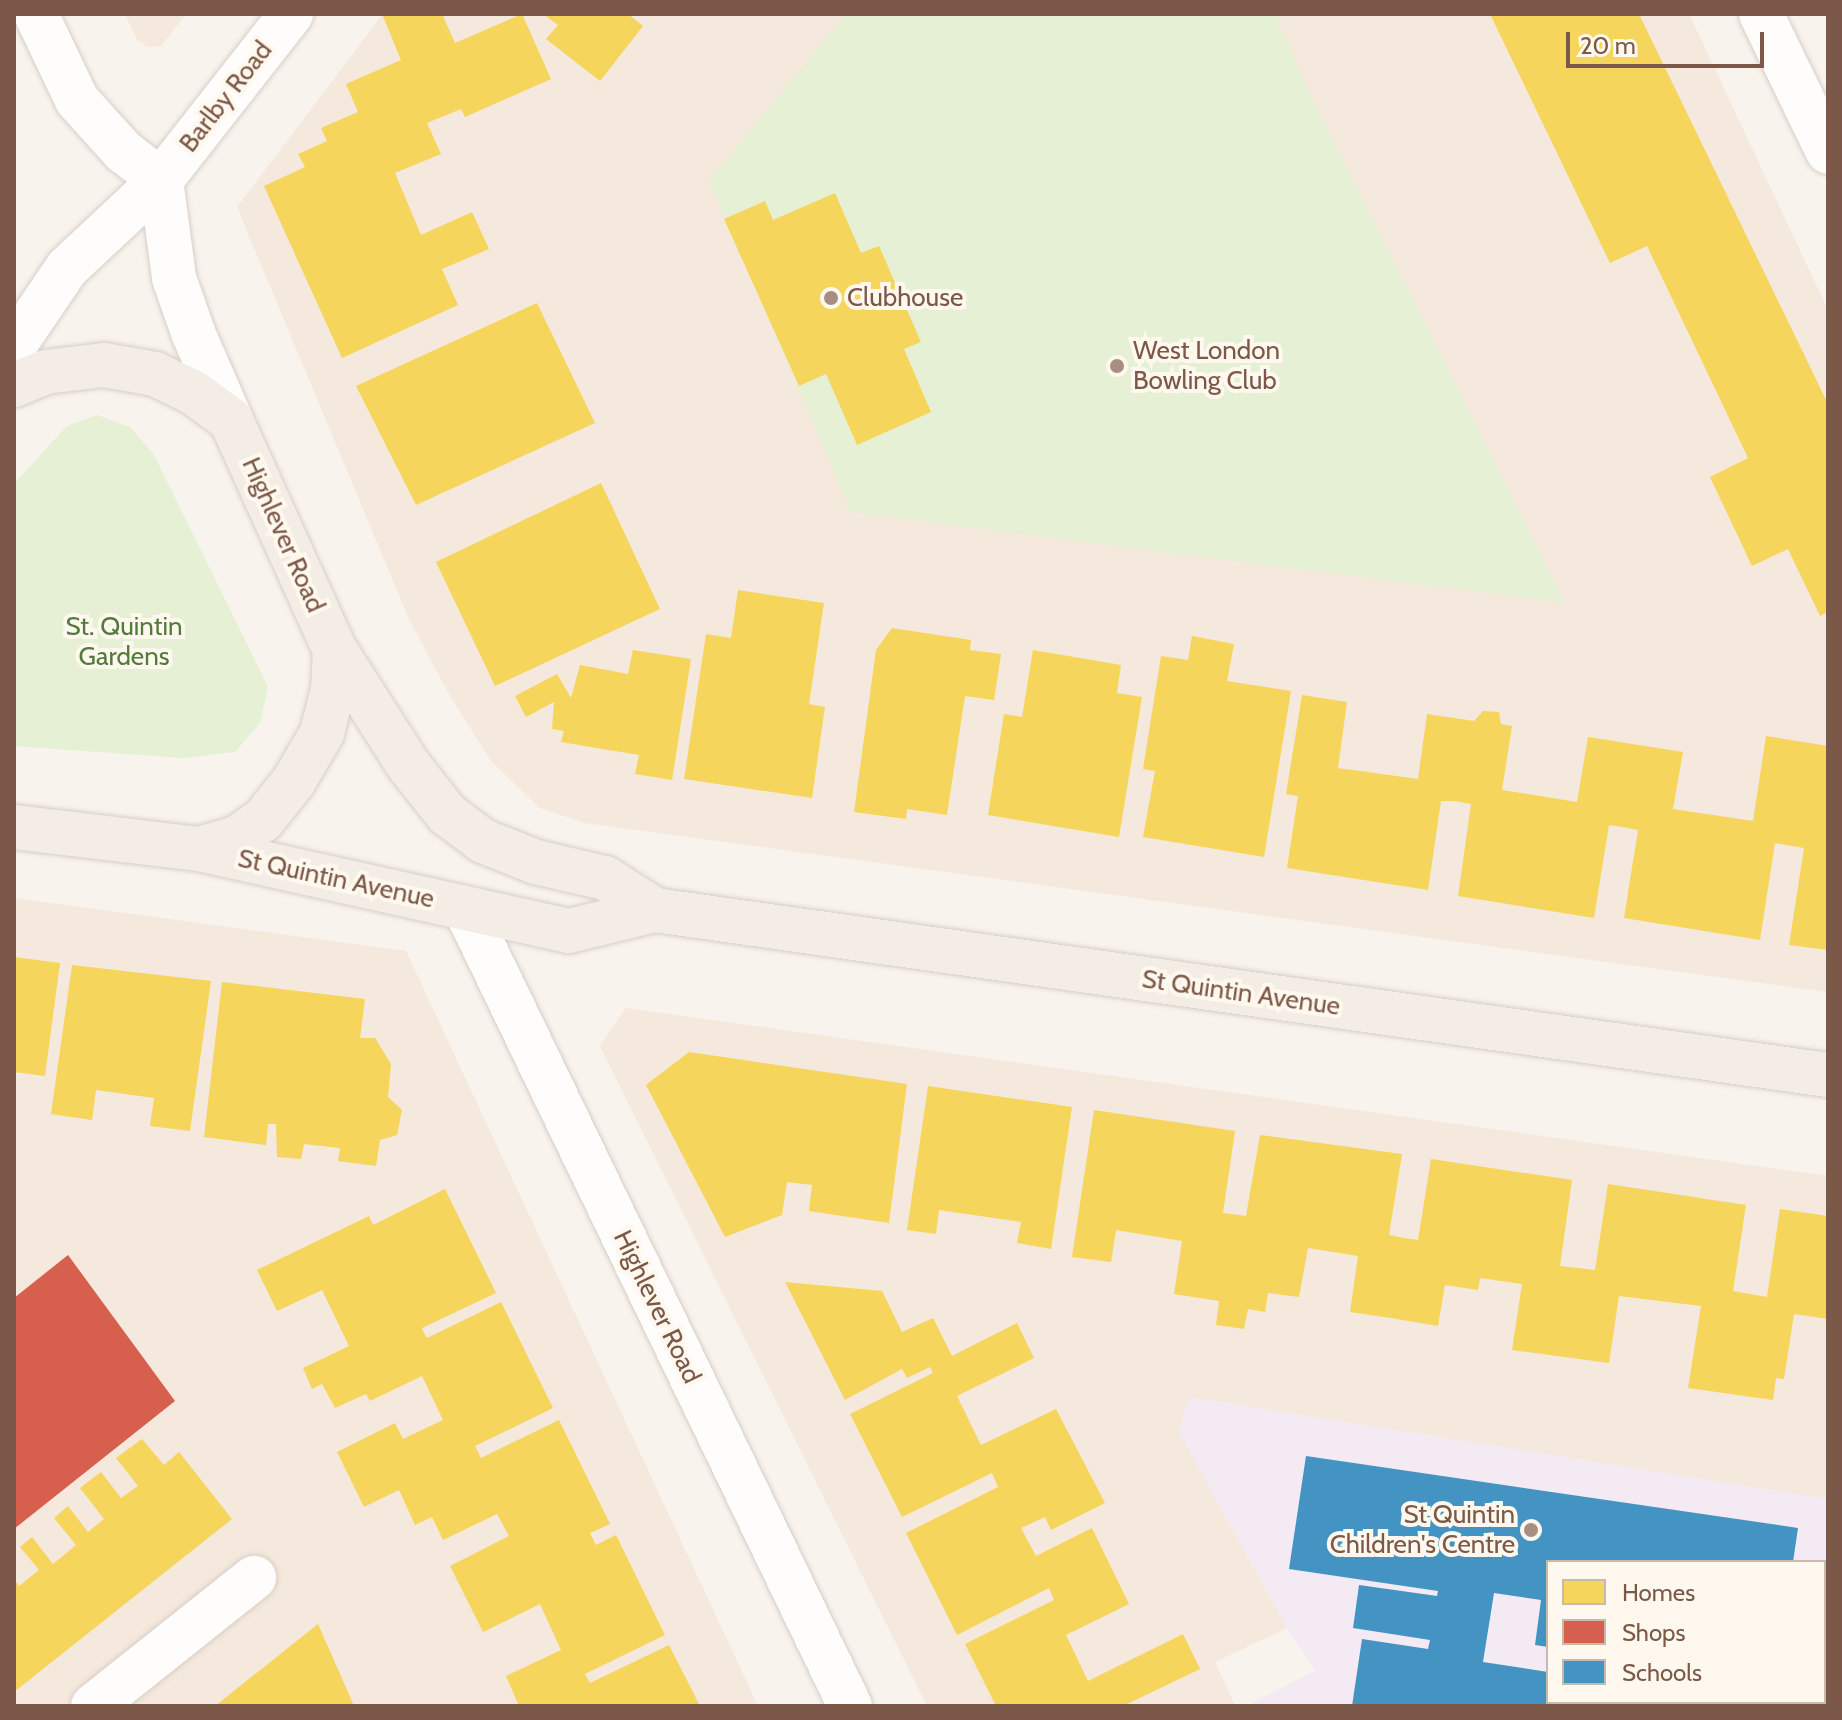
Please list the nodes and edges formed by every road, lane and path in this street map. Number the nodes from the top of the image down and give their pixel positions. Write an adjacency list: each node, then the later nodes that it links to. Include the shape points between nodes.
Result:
1 (36, 14): 5 (street, via 77,100 124,152)
2 (291, 14): 5 (street, Barlby Road)
3 (1761, 14): 4 (street)
4 (1828, 152)
5 (161, 180): 6 (street, via 67,268); 8 (street, Highlever Road, via 174,278)
6 (14, 346)
7 (14, 385): 8 (main road, Highlever Road, via 46,372 104,365 155,374)
8 (231, 420): 9 (main road, Highlever Road)
9 (335, 650): 10 (main road, Highlever Road); 12 (main road, Highlever Road, via 333,689 322,733 294,781 263,820 237,838)
10 (390, 737): 14 (main road, St Quintin Avenue, via 447,814 483,841 536,862 605,878)
11 (14, 827): 12 (main road, St Quintin Avenue)
12 (199, 849): 13 (main road, St Quintin Avenue)
13 (465, 908): 14 (main road, St Quintin Avenue, via 569,931); 18 (street, Highlever Road)
14 (655, 910): 15 (main road, St Quintin Avenue)
15 (1828, 1075)
16 (254, 1578): 17 (street)
17 (93, 1706)
18 (850, 1706)

